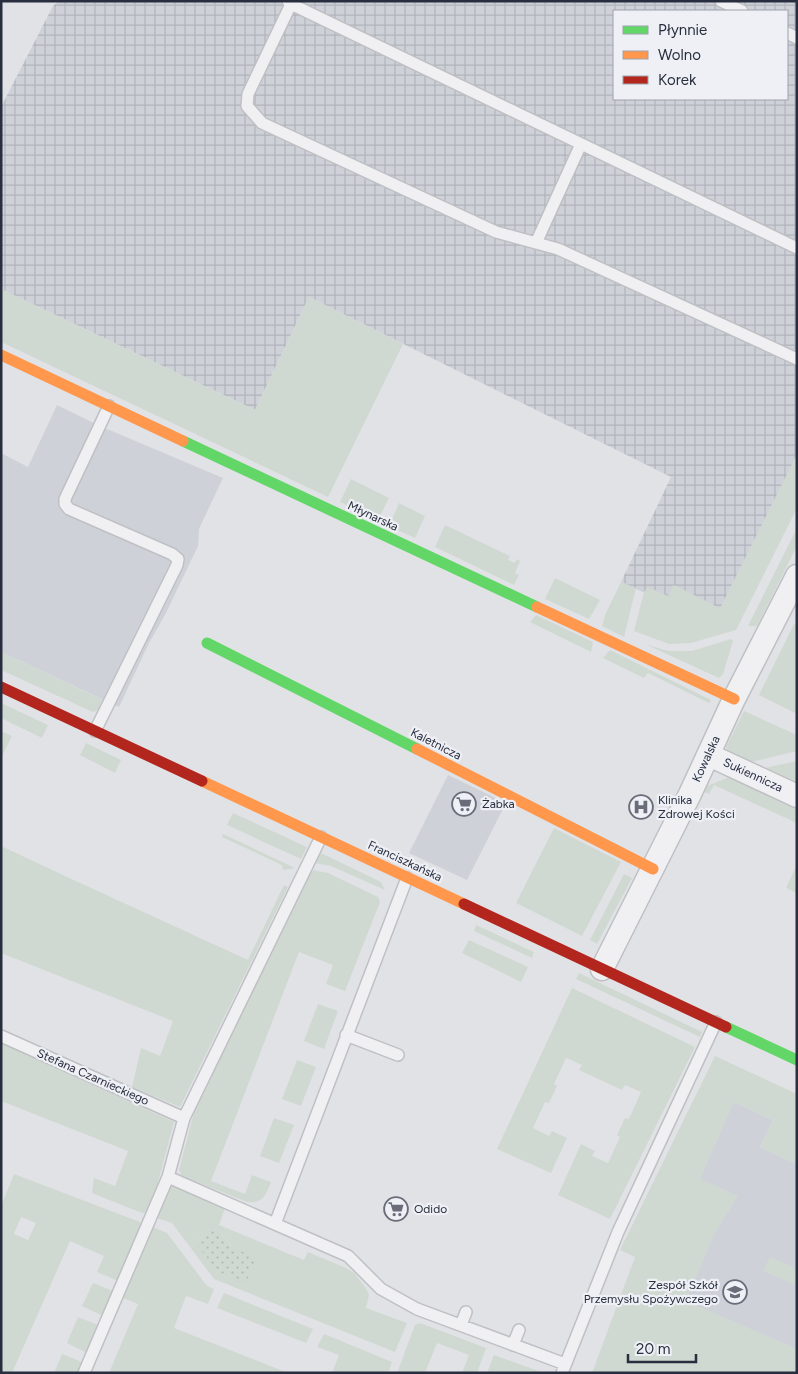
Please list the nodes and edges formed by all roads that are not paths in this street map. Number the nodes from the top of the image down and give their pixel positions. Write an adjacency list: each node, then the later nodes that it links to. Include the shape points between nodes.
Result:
1 (722, 1): 3 (lane)
2 (290, 3): 4 (lane); 5 (lane, via 248,94 246,106 262,123 496,232)
3 (740, 10)
4 (581, 144): 5 (lane); 6 (lane)
5 (536, 243): 8 (lane, via 558,249)
6 (797, 248)
7 (1, 355): 9 (street, Młynarska)
8 (797, 359)
9 (109, 406): 13 (street, Młynarska); 14 (lane, via 65,504 69,509 178,559)
10 (797, 576): 13 (street, Kowalska)
11 (207, 643): 18 (street, Kaletnicza)
12 (1, 687): 14 (street, Franciszkańska)
13 (734, 699): 15 (street, Kowalska)
14 (95, 731): 17 (street, Franciszkańska)
15 (709, 754): 16 (street, Sukiennicza); 18 (street, Kowalska)
16 (797, 796)
17 (321, 837): 19 (street, Franciszkańska); 26 (lane)
18 (653, 869): 20 (street, Kowalska)
19 (407, 878): 20 (street, Franciszkańska); 22 (lane)
20 (602, 969): 21 (street, Franciszkańska)
21 (716, 1022): 25 (street, Franciszkańska); 33 (lane, via 618,1232)
22 (346, 1035): 24 (lane); 28 (lane)
23 (1, 1036): 26 (lane, Stefana Czarnieckiego)
24 (398, 1055)
25 (797, 1060)
26 (184, 1118): 27 (lane)
27 (168, 1177): 28 (lane); 34 (lane)
28 (275, 1224): 30 (lane, via 348,1256 381,1289 410,1305)
29 (466, 1312): 30 (lane)
30 (461, 1325): 32 (lane)
31 (519, 1330): 32 (lane)
32 (513, 1345): 33 (lane)
33 (564, 1369)
34 (84, 1373)

